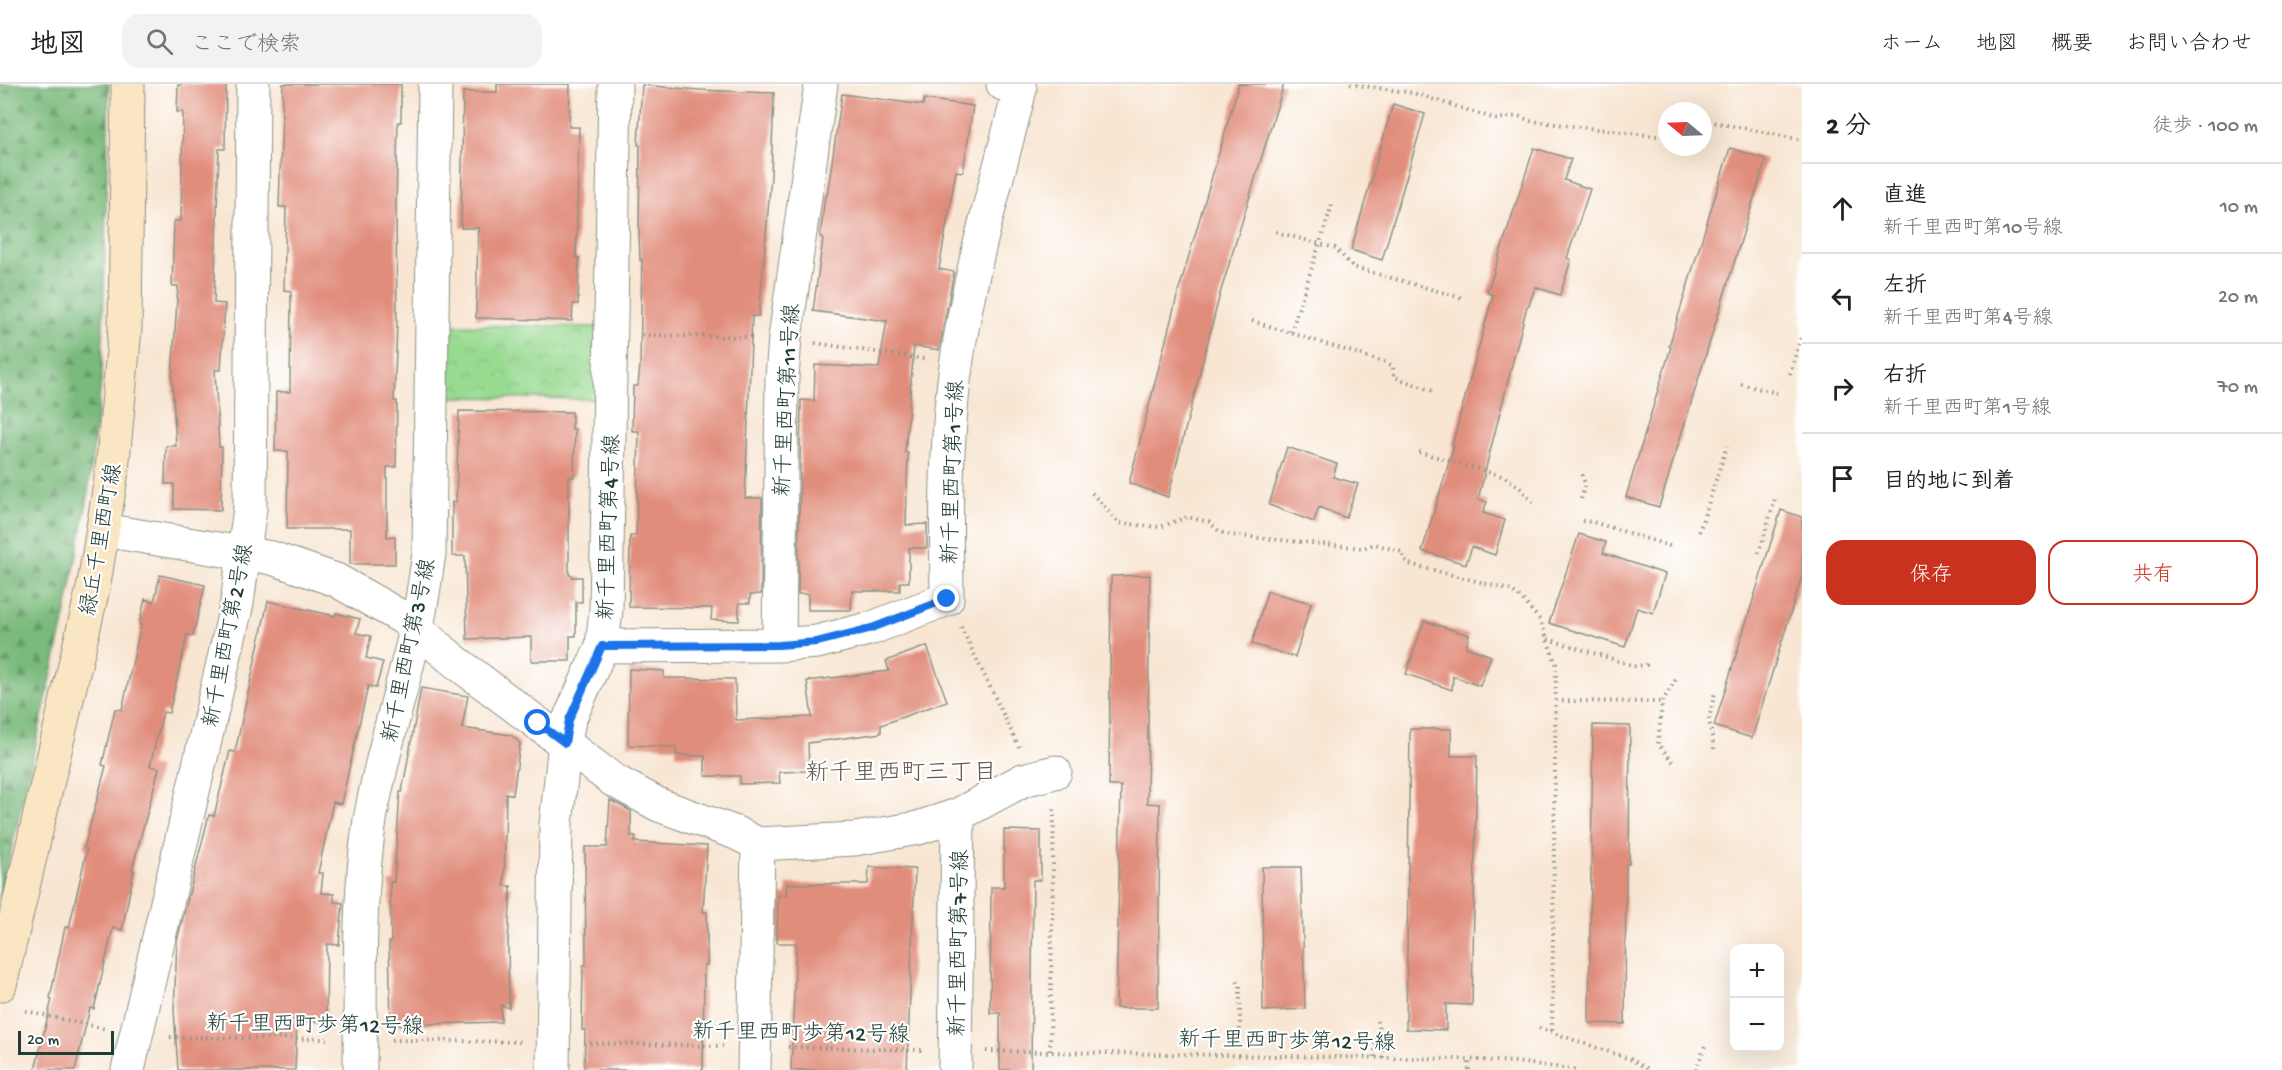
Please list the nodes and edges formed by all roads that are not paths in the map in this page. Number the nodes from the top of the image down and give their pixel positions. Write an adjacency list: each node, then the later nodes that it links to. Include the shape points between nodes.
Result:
1 (128, 84): 7 (street, 緑丘千里西町線, via 125,329)
2 (253, 84): 8 (street, 新千里西町第2号線, via 250,508)
3 (435, 84): 9 (street, 新千里西町第3号線, via 429,554)
4 (615, 84): 11 (street, 新千里西町第4号線, via 606,610)
5 (821, 84): 10 (street, 新千里西町第11号線, via 782,378)
6 (1003, 84): 10 (street, 新千里西町第1号線, via 1020,89 976,262 956,364 947,480 947,599 872,628 817,642)
7 (103, 530): 8 (street); 16 (street, 緑丘千里西町線, via 94,584)
8 (244, 554): 9 (street, via 272,558 336,580); 21 (street, 新千里西町第2号線, via 237,603)
9 (417, 628): 12 (street); 17 (street, 新千里西町第3号線, via 370,820 361,928)
10 (779, 645): 11 (street, 新千里西町第1号線)
11 (602, 646): 12 (street, 新千里西町第4号線, via 569,720)
12 (565, 743): 15 (street, via 604,774 659,806); 18 (street, 新千里西町第4号線, via 556,824)
13 (1055, 772): 14 (street, via 1023,780)
14 (958, 815): 15 (street, via 918,828 855,839); 20 (street, 新千里西町第7号線)
15 (758, 844): 19 (street)
16 (0, 985)
17 (360, 1055)
18 (553, 1056)
19 (755, 1058)
20 (955, 1060)
21 (128, 1070)

